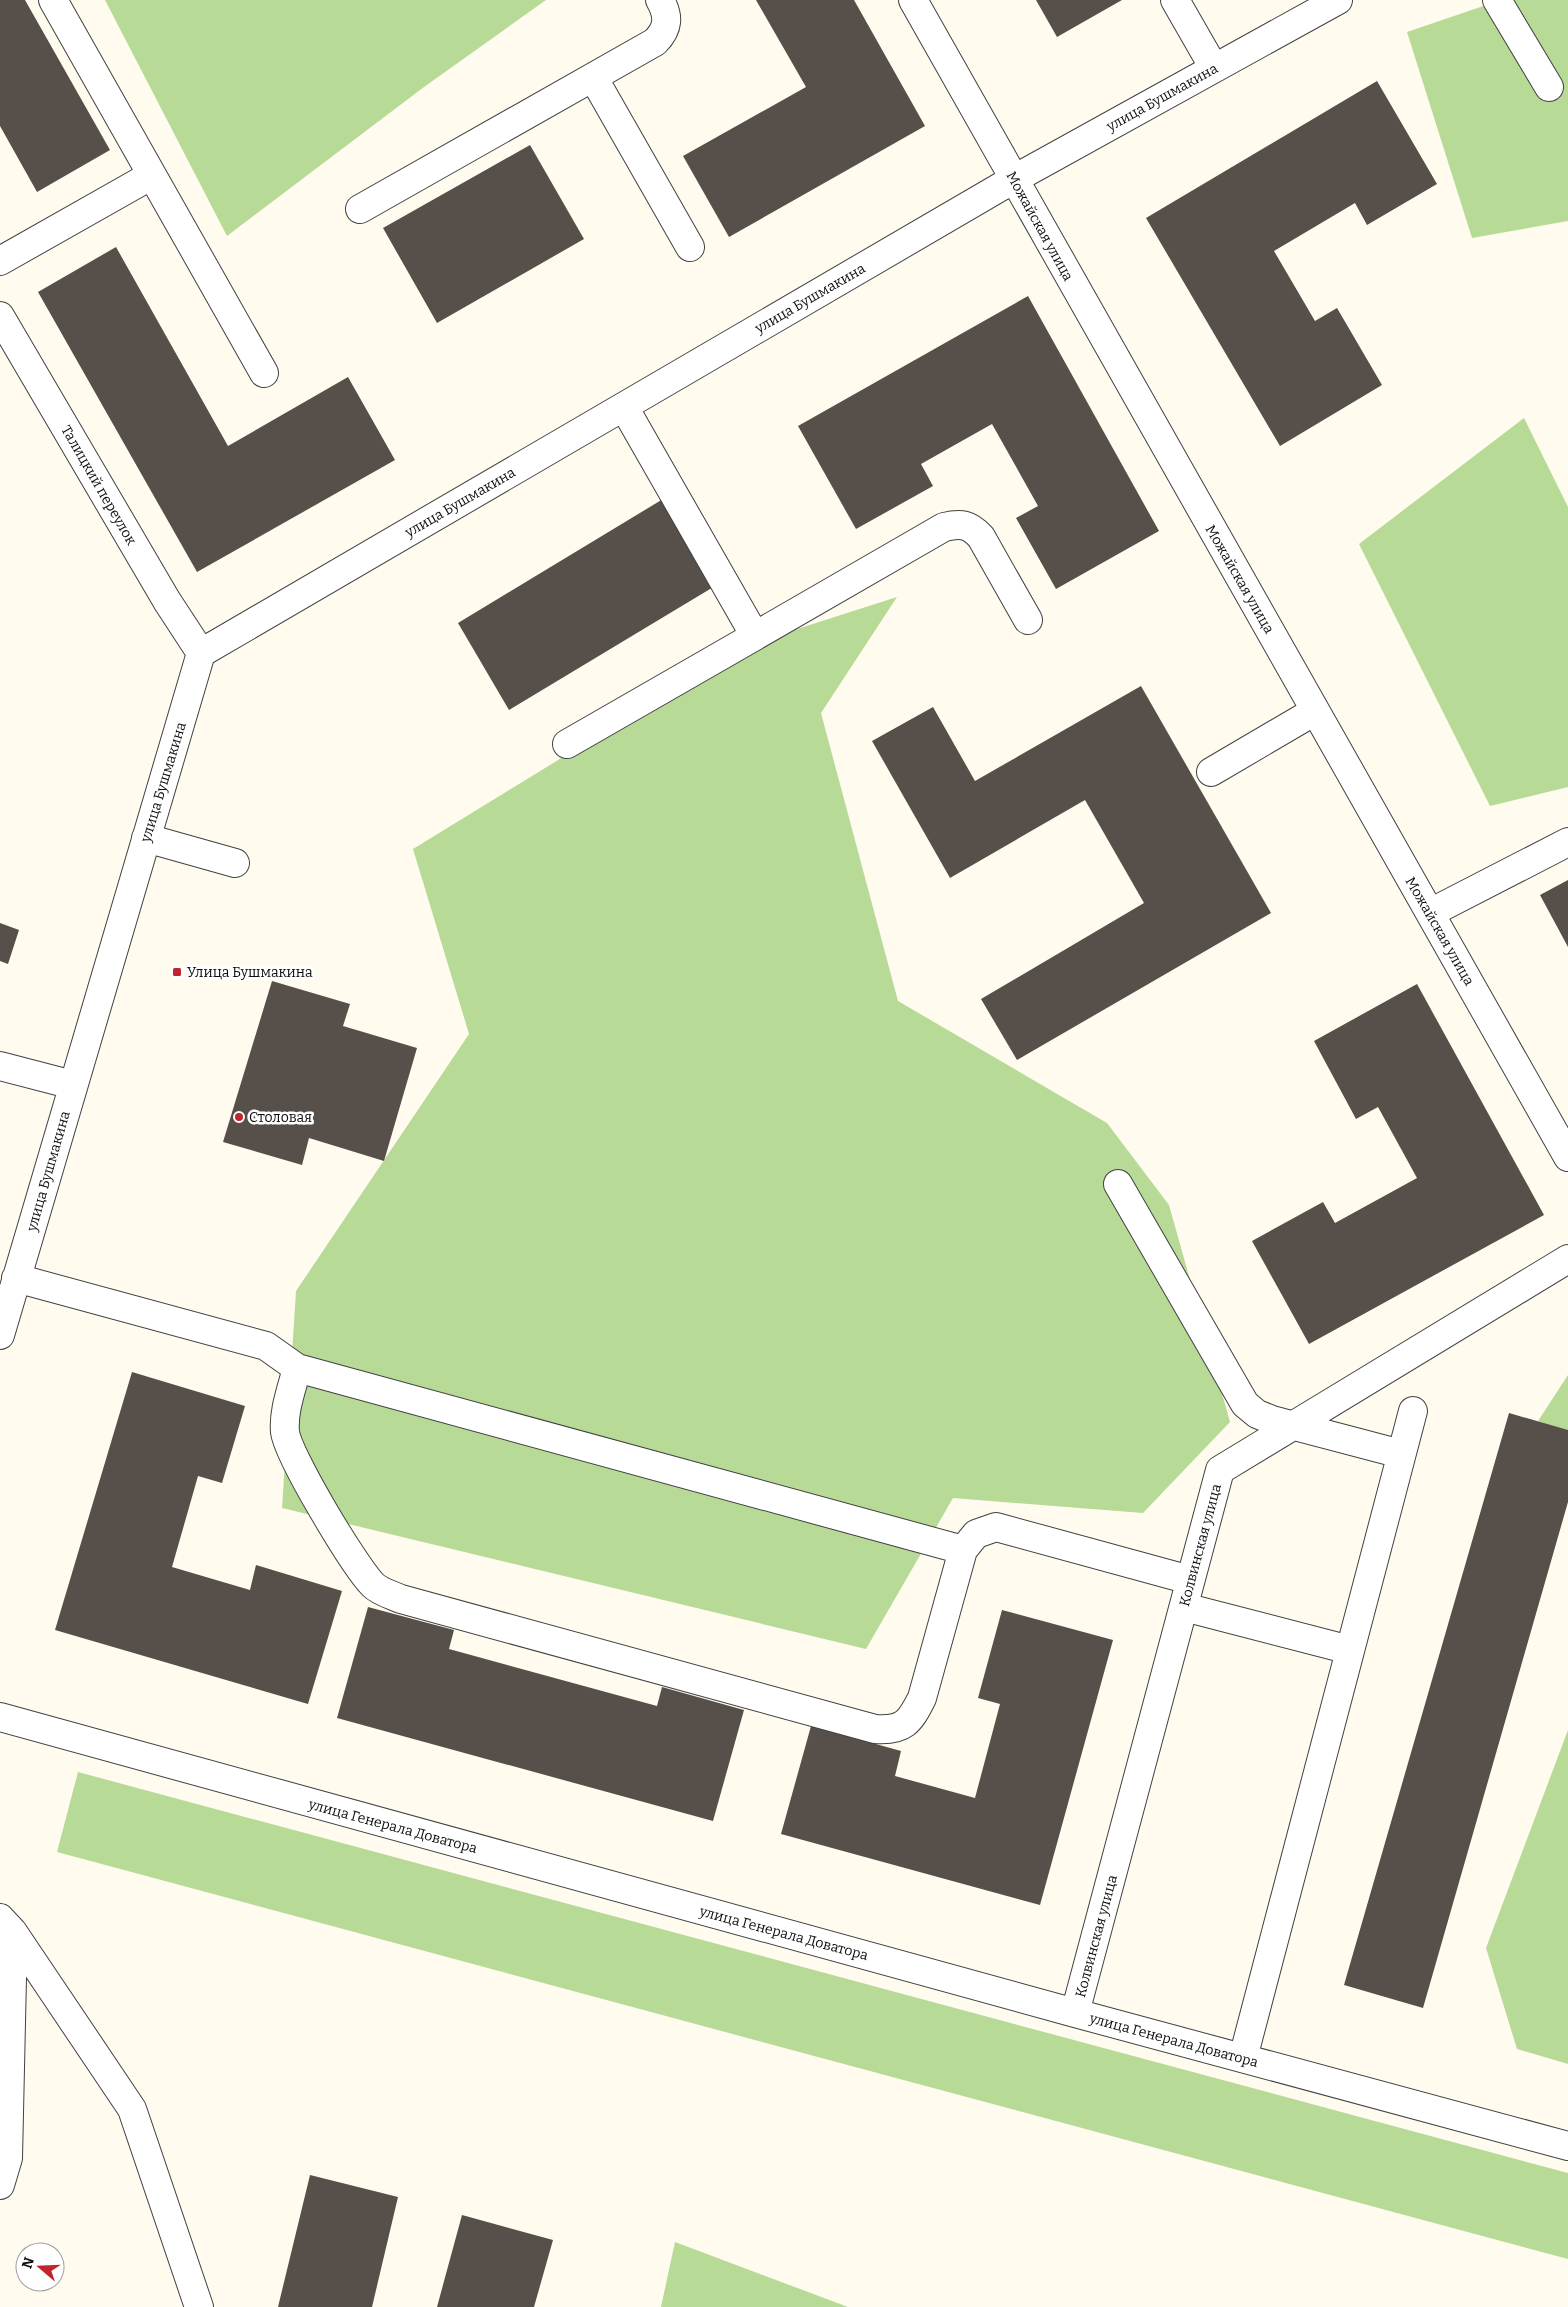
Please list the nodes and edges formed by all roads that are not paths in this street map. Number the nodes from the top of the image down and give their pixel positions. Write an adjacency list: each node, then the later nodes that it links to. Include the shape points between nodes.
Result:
1 (53, 0): 10 (street)
2 (660, 0): 8 (street, via 668,22 663,34 655,42)
3 (912, 0): 11 (street, Можайская улица)
4 (1175, 0): 7 (street)
5 (1497, 0): 9 (street)
6 (1335, 1): 7 (street, улица Бушмакина)
7 (1214, 68): 11 (street, улица Бушмакина)
8 (593, 76): 12 (street); 13 (street)
9 (1549, 87)
10 (152, 175): 14 (street); 16 (street)
11 (1014, 179): 17 (street, улица Бушмакина); 21 (street, Можайская улица)
12 (360, 209)
13 (690, 246)
14 (0, 261)
15 (0, 316): 20 (street, Талицкий переулок)
16 (264, 373)
17 (624, 407): 19 (street); 20 (street, улица Бушмакина)
18 (1028, 620): 19 (street, via 981,537 972,527 958,523 944,527)
19 (755, 636): 22 (street)
20 (201, 653): 24 (street, улица Бушмакина)
21 (1315, 711): 23 (street); 27 (street, Можайская улица)
22 (567, 744)
23 (1211, 772)
24 (146, 838): 26 (street); 29 (street, улица Бушмакина)
25 (1568, 842): 27 (street)
26 (235, 864)
27 (1430, 914): 30 (street, Можайская улица)
28 (0, 1066): 29 (street)
29 (73, 1085): 33 (street, улица Бушмакина)
30 (1568, 1157)
31 (1118, 1184): 37 (street, via 1245,1404 1257,1414)
32 (1568, 1259): 37 (street, Колвинская улица)
33 (16, 1278): 34 (street, улица Бушмакина); 35 (street, via 266,1346)
34 (0, 1335)
35 (297, 1368): 39 (street); 39 (street, via 287,1406 285,1432 293,1453 356,1566 375,1587 400,1599 742,1693 875,1729 894,1730 911,1719 922,1698)
36 (1413, 1411): 38 (street)
37 (1293, 1425): 38 (street); 40 (street, Колвинская улица, via 1220,1470)
38 (1401, 1454): 42 (street)
39 (963, 1550): 40 (street, via 976,1534 996,1527)
40 (1190, 1580): 41 (street, Колвинская улица)
41 (1184, 1606): 42 (street); 45 (street, Колвинская улица)
42 (1350, 1650): 46 (street)
43 (0, 1717): 45 (street, улица Генерала Доватора)
44 (6, 1925): 48 (street, via 8,2158); 49 (street, via 132,2109)
45 (1075, 2013): 46 (street, улица Генерала Доватора)
46 (1243, 2058): 47 (street, улица Генерала Доватора)
47 (1568, 2146)
48 (0, 2185)
49 (199, 2307)

